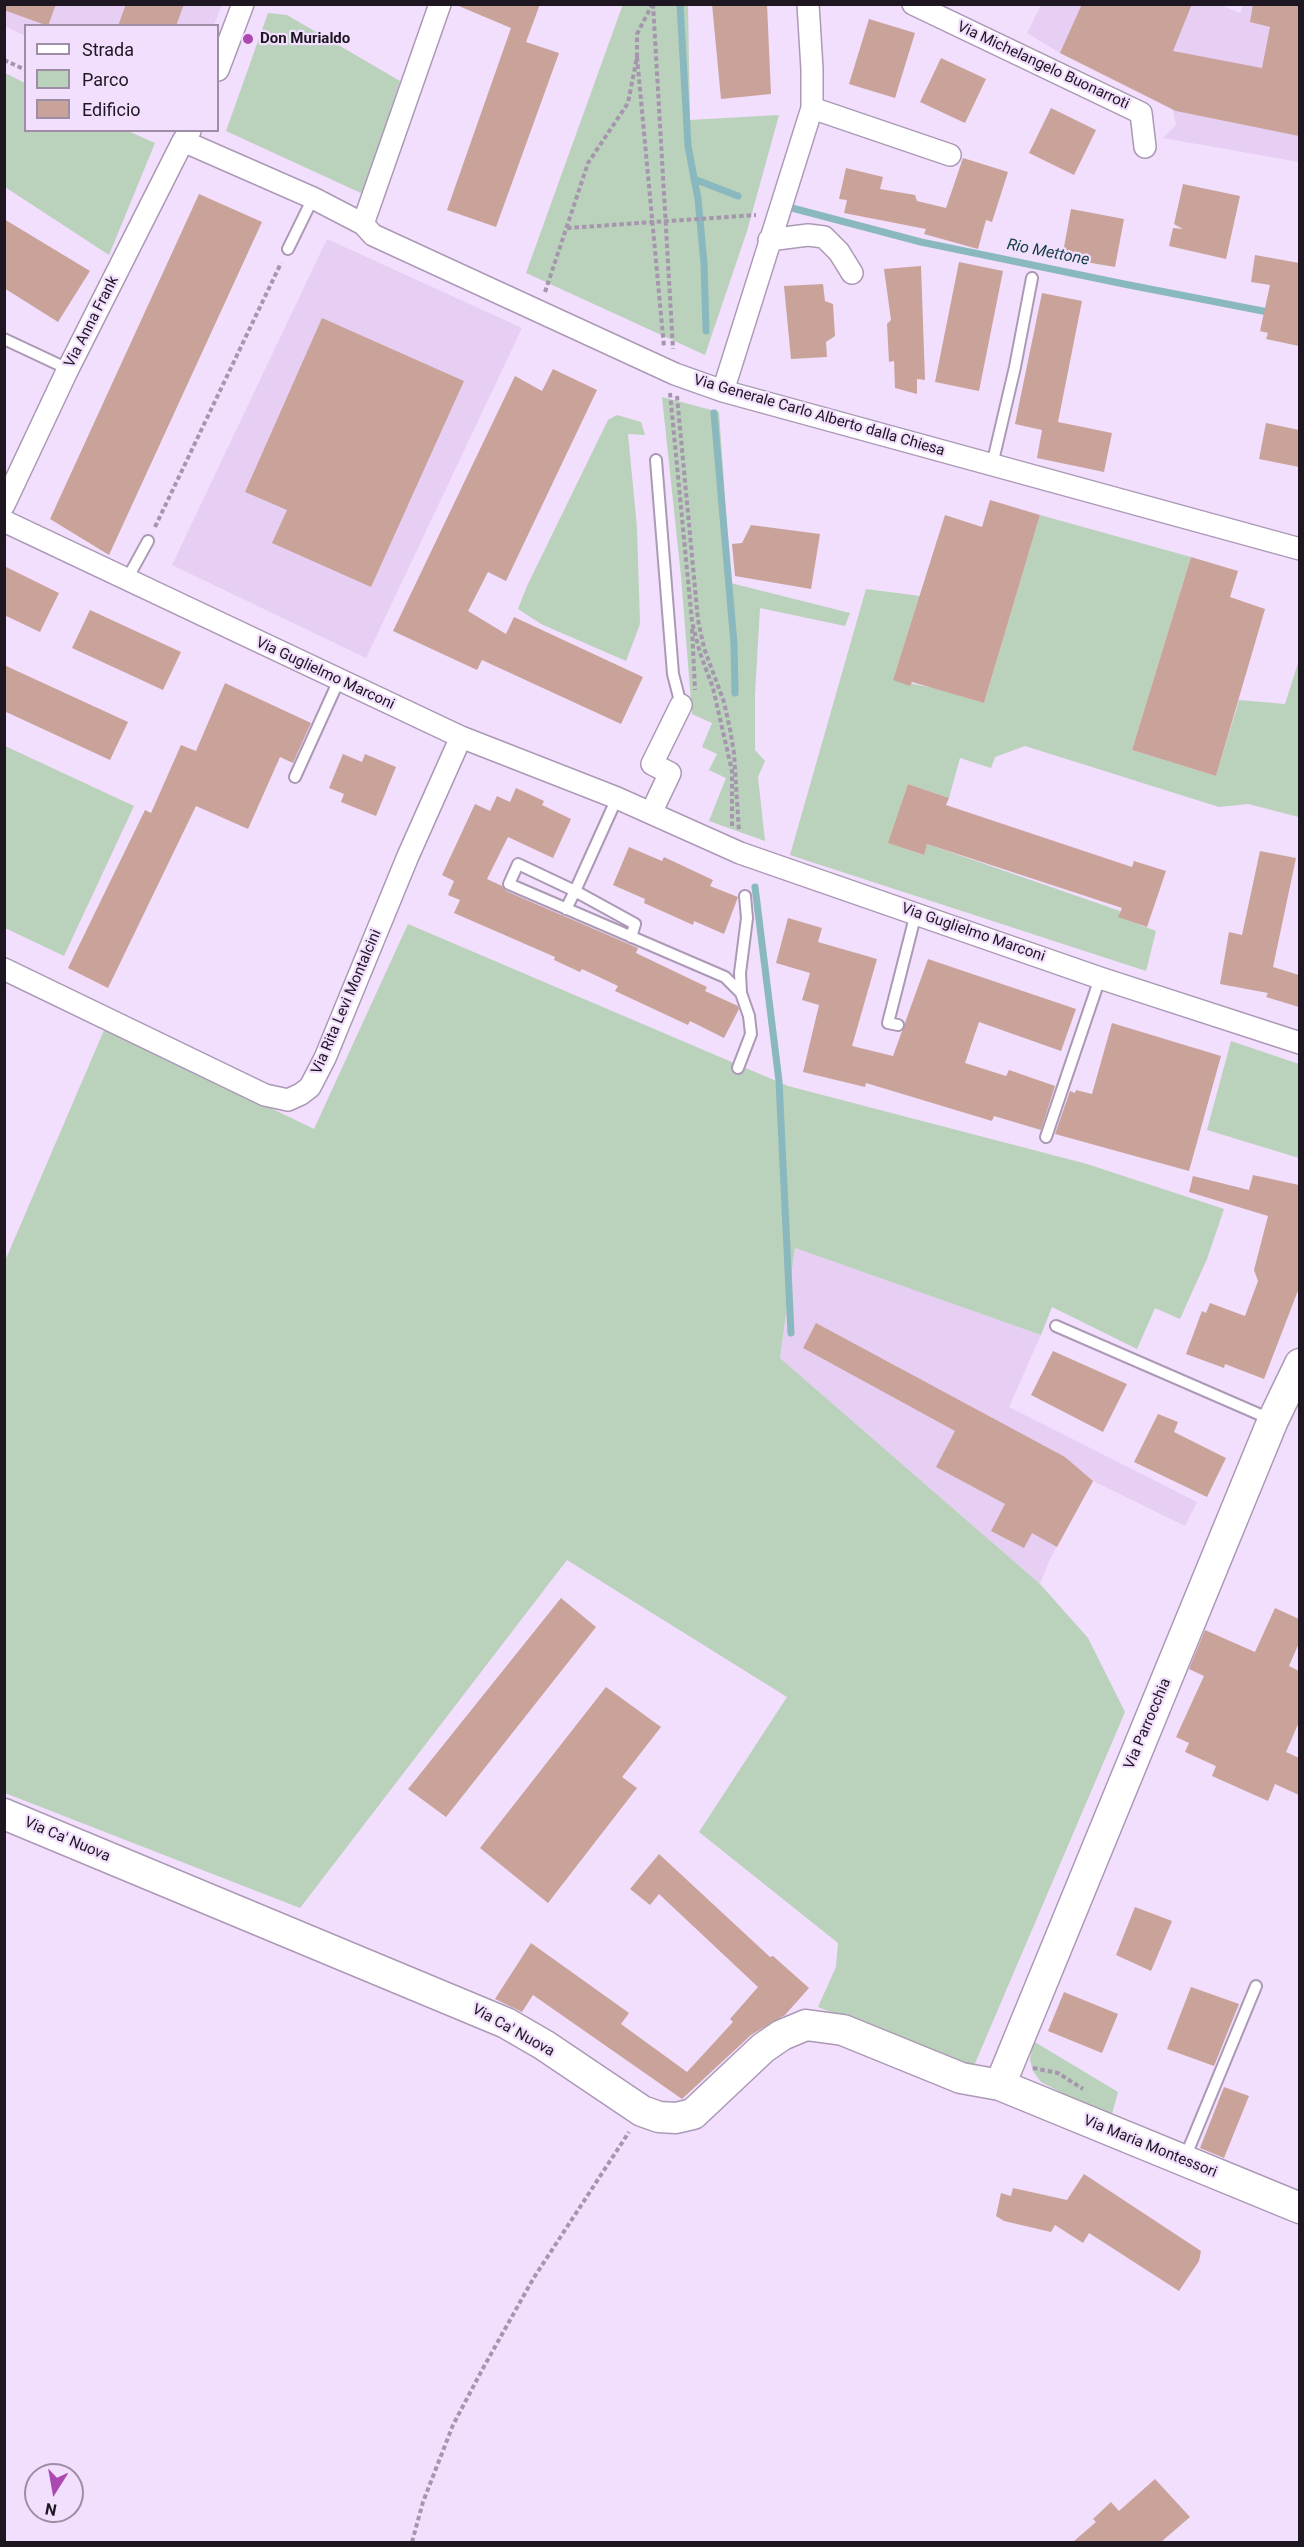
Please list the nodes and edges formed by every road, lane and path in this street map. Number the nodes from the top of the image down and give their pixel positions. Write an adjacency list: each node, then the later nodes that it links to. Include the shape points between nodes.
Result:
1 (243, 4): 8 (street)
2 (440, 4): 18 (street)
3 (653, 4): 6 (path, via 637,34); 16 (path)
4 (808, 4): 10 (street)
5 (913, 4): 12 (street, Via Michelangelo Buonarroti, via 1141,113)
6 (637, 57): 17 (path); 19 (path, via 628,103 588,163)
7 (4, 60): 9 (path)
8 (219, 67)
9 (24, 69)
10 (812, 108): 13 (street); 15 (street)
11 (187, 136): 14 (street, Via Generale Carlo Alberto dalla Chiesa); 26 (street, Via Anna Frank)
12 (1145, 147)
13 (950, 155)
14 (313, 198): 18 (street, Via Generale Carlo Alberto dalla Chiesa); 21 (lane)
15 (778, 214): 16 (path); 20 (street)
16 (666, 220): 17 (path); 27 (path)
17 (651, 222): 19 (path); 27 (path)
18 (363, 224): 24 (street, Via Generale Carlo Alberto dalla Chiesa, via 373,235)
19 (567, 228): 24 (path)
20 (769, 240): 22 (street, via 824,237 840,252); 28 (street)
21 (288, 249): 33 (path)
22 (852, 273)
23 (1032, 278): 30 (lane)
24 (539, 310): 27 (street, Via Generale Carlo Alberto dalla Chiesa)
25 (4, 339): 26 (lane)
26 (68, 369): 31 (street, Via Anna Frank)
27 (671, 372): 28 (street, Via Generale Carlo Alberto dalla Chiesa); 42 (path, via 692,622 713,688 732,771); 42 (path, via 696,609 733,745)
28 (723, 391): 30 (street, Via Generale Carlo Alberto dalla Chiesa)
29 (656, 460): 37 (lane, via 674,674)
30 (992, 465): 34 (street, Via Generale Carlo Alberto dalla Chiesa)
31 (4, 505)
32 (4, 521): 35 (street, Via Guglielmo Marconi, via 29,541)
33 (148, 541): 35 (lane)
34 (1299, 549)
35 (126, 580): 36 (street, Via Guglielmo Marconi, via 168,608)
36 (339, 680): 38 (street, Via Guglielmo Marconi); 39 (lane)
37 (681, 705): 41 (street, via 652,765 670,773)
38 (461, 737): 40 (street, Via Guglielmo Marconi); 48 (street, Via Rita Levi Montalcini, via 321,1066 310,1087 301,1094 288,1100 265,1095)
39 (296, 777)
40 (617, 798): 41 (street, Via Guglielmo Marconi); 43 (lane)
41 (651, 813): 42 (street, Via Guglielmo Marconi)
42 (736, 852): 46 (street, Via Guglielmo Marconi)
43 (575, 891): 45 (lane); 45 (lane, via 518,864 509,884); 47 (lane, via 635,924)
44 (745, 896): 50 (lane)
45 (566, 909): 47 (lane)
46 (916, 913): 49 (street, Via Guglielmo Marconi); 51 (lane, via 888,1023)
47 (631, 937): 50 (lane, via 725,977)
48 (4, 969)
49 (1100, 978): 52 (street, Via Guglielmo Marconi); 54 (lane)
50 (741, 993): 53 (lane, via 751,1034)
51 (898, 1025)
52 (1299, 1043)
53 (738, 1068)
54 (1046, 1137)
55 (1056, 1326): 57 (lane)
56 (1299, 1364): 57 (street, Via Parrocchia)
57 (1274, 1420): 62 (street, Via Parrocchia)
58 (4, 1814): 63 (street, Via Ca' Nuova, via 506,2023)
59 (1256, 1986): 64 (lane)
60 (1032, 2067): 61 (path, via 1058,2073)
61 (1069, 2082)
62 (1000, 2085): 63 (street, Via Ca' Nuova, via 962,2078 843,2030 806,2025 764,2048 693,2114 676,2118); 64 (street, Via Maria Montessori)
63 (642, 2112): 66 (path, via 533,2279 482,2370 445,2446)
64 (1184, 2160): 65 (street, Via Maria Montessori)
65 (1299, 2208)
66 (412, 2542)

